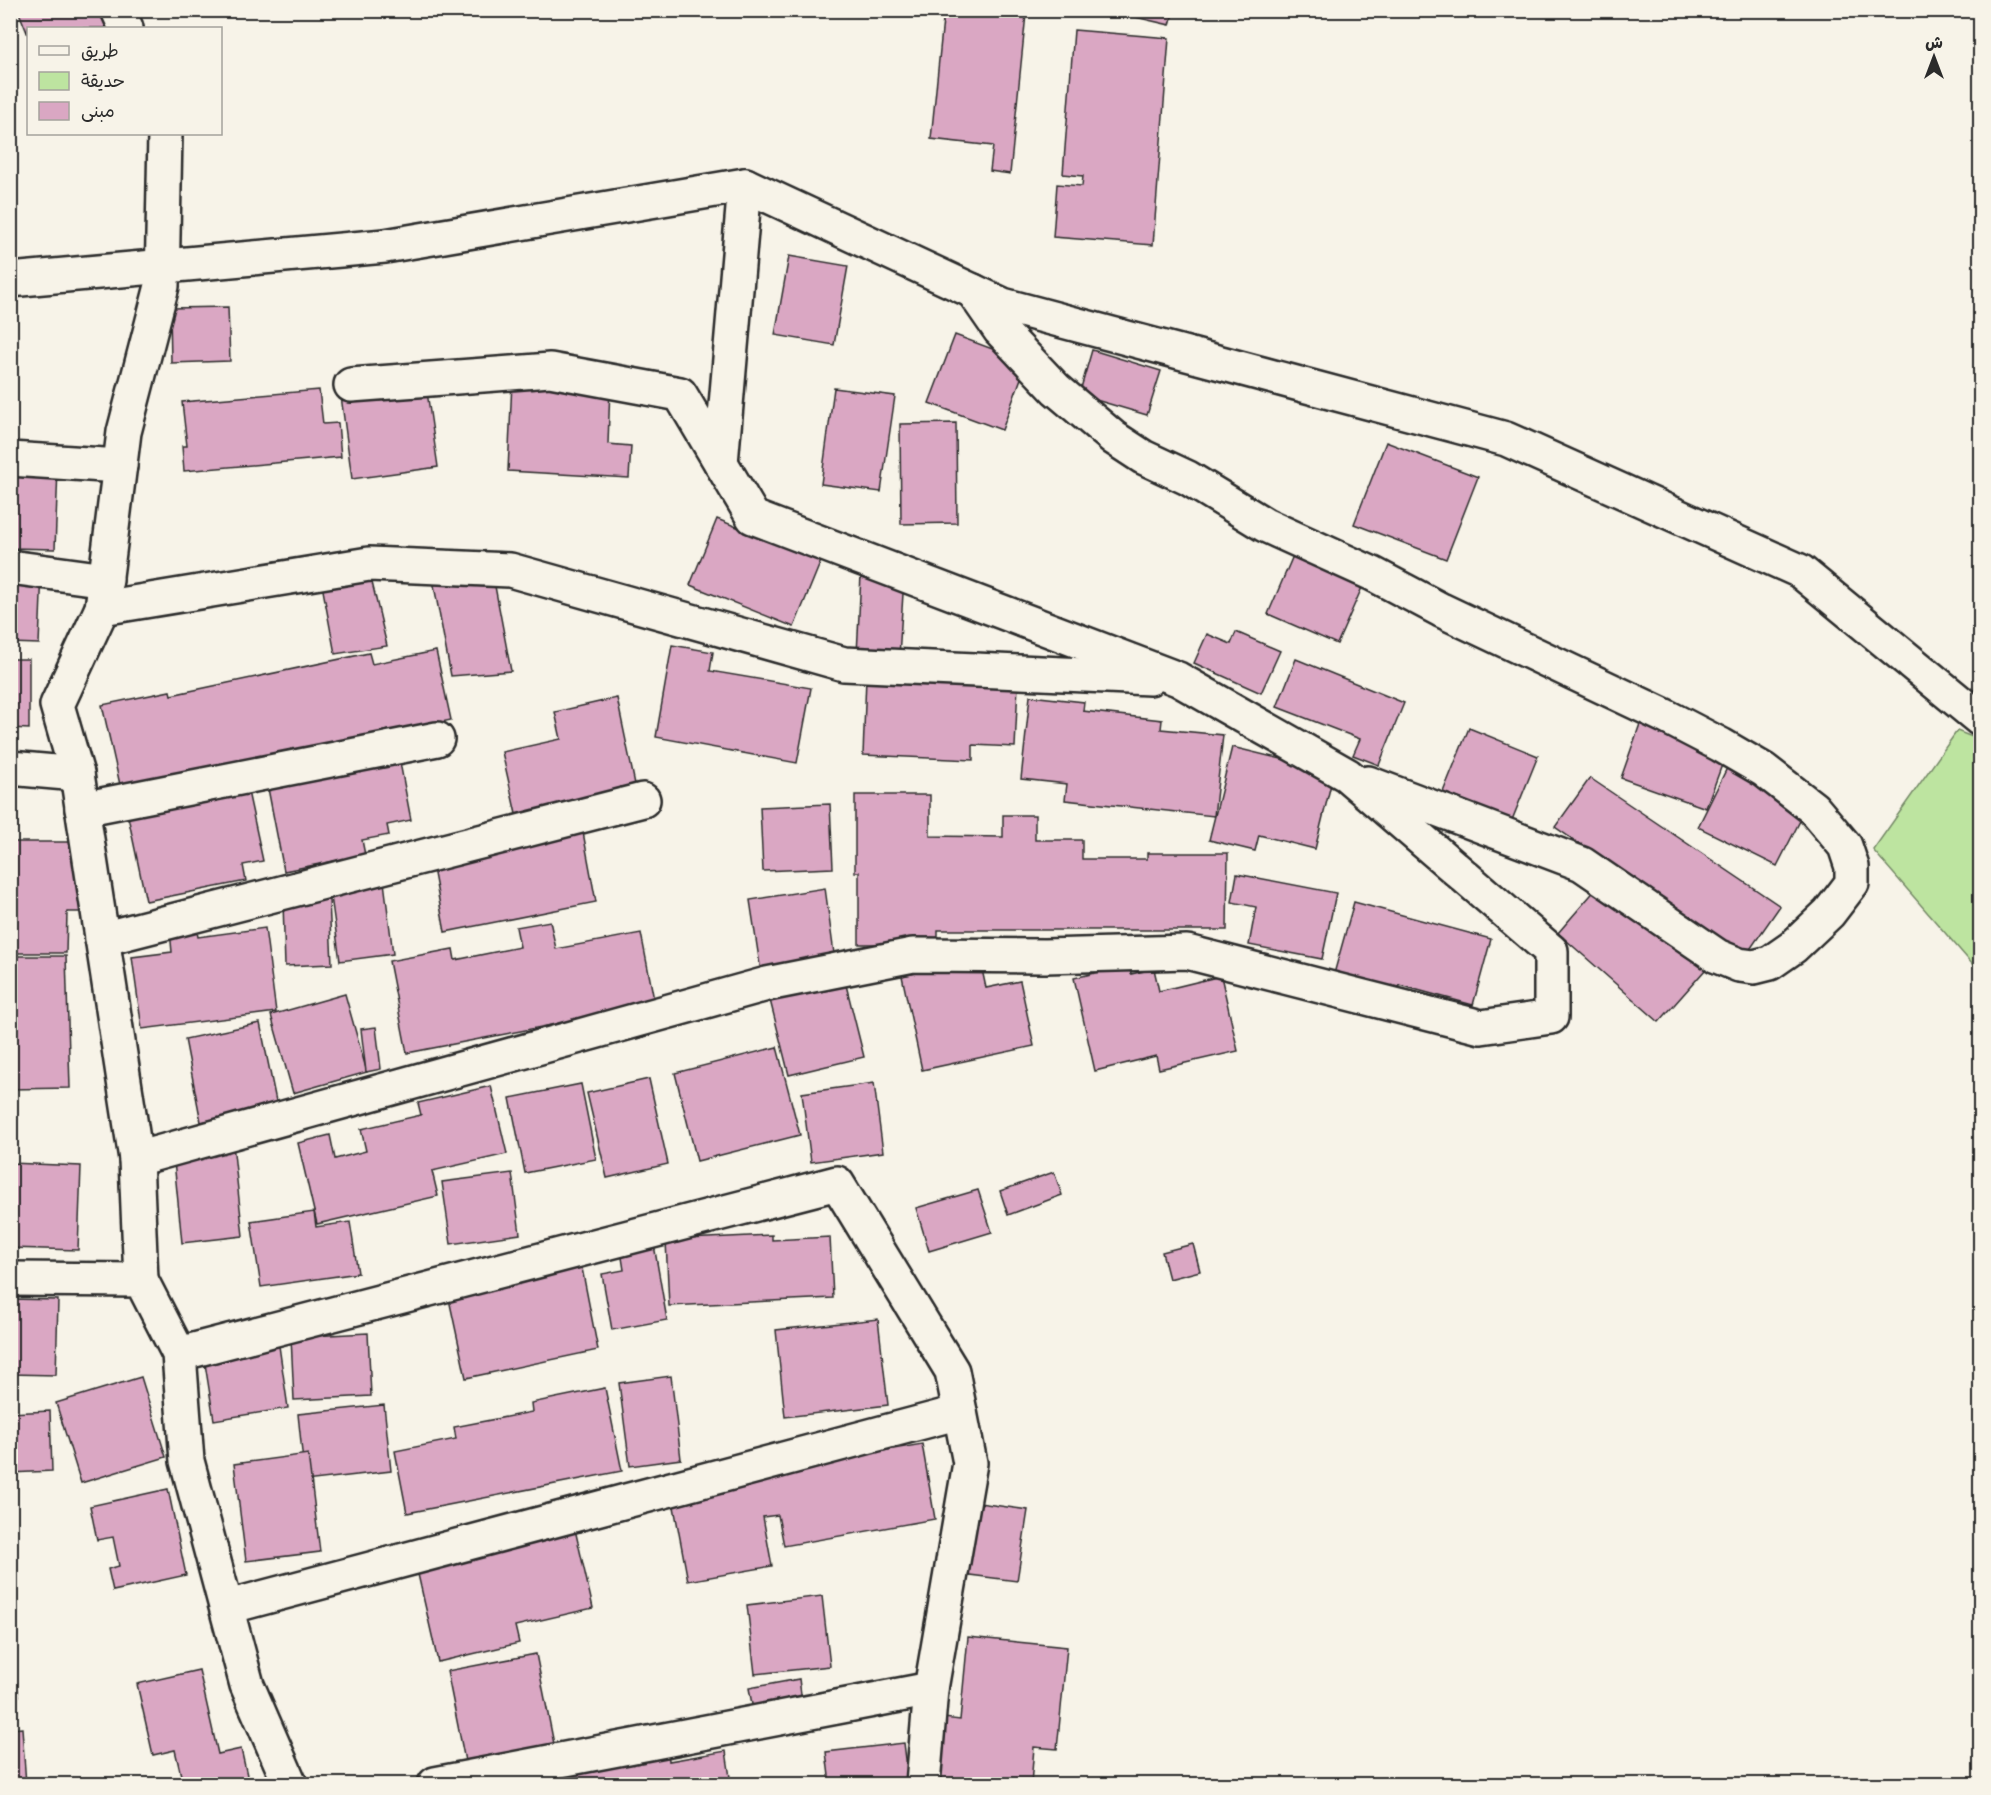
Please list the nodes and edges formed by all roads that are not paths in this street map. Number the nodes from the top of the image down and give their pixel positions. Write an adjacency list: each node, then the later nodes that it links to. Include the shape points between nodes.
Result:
1 (118, 10): 2 (street)
2 (126, 27)
3 (165, 135): 5 (street)
4 (745, 185): 5 (street, via 385,246); 7 (street); 10 (street)
5 (161, 268): 6 (street); 11 (street, via 162,286 124,432)
6 (10, 280)
7 (973, 291): 15 (street, via 1003,305 1506,439 1800,571); 19 (street, via 1000,330 1056,389 1143,457 1188,478 1265,525 1665,716 1764,770 1813,808 1845,846 1852,883 1829,913 1793,947 1770,963 1739,965 1717,956 1582,864)
8 (351, 385): 10 (street, via 550,370 680,394)
9 (10, 459): 11 (street)
10 (721, 463): 14 (street, via 753,517)
11 (120, 466): 13 (street)
12 (10, 567): 13 (street)
13 (104, 594): 14 (street, via 369,564 510,570 844,664); 18 (street, via 57,705)
14 (1178, 680): 19 (street)
15 (1980, 719)
16 (437, 739): 21 (street)
17 (10, 768): 18 (street)
18 (77, 774): 21 (street)
19 (1347, 775): 23 (street, via 1551,951 1551,1017 1481,1027 1186,952 913,955 767,984)
20 (643, 800): 22 (street)
21 (82, 809): 22 (street)
22 (102, 939): 23 (street)
23 (136, 1159): 25 (street)
24 (10, 1279): 25 (street)
25 (141, 1280): 26 (street)
26 (179, 1354): 27 (street, via 837,1183 951,1371); 28 (street, via 187,1461)
27 (960, 1412): 28 (street); 29 (street, via 970,1463)
28 (228, 1607): 30 (street, via 247,1685)
29 (931, 1689): 31 (street); 32 (street)
30 (290, 1785)
31 (435, 1785)
32 (923, 1785)

